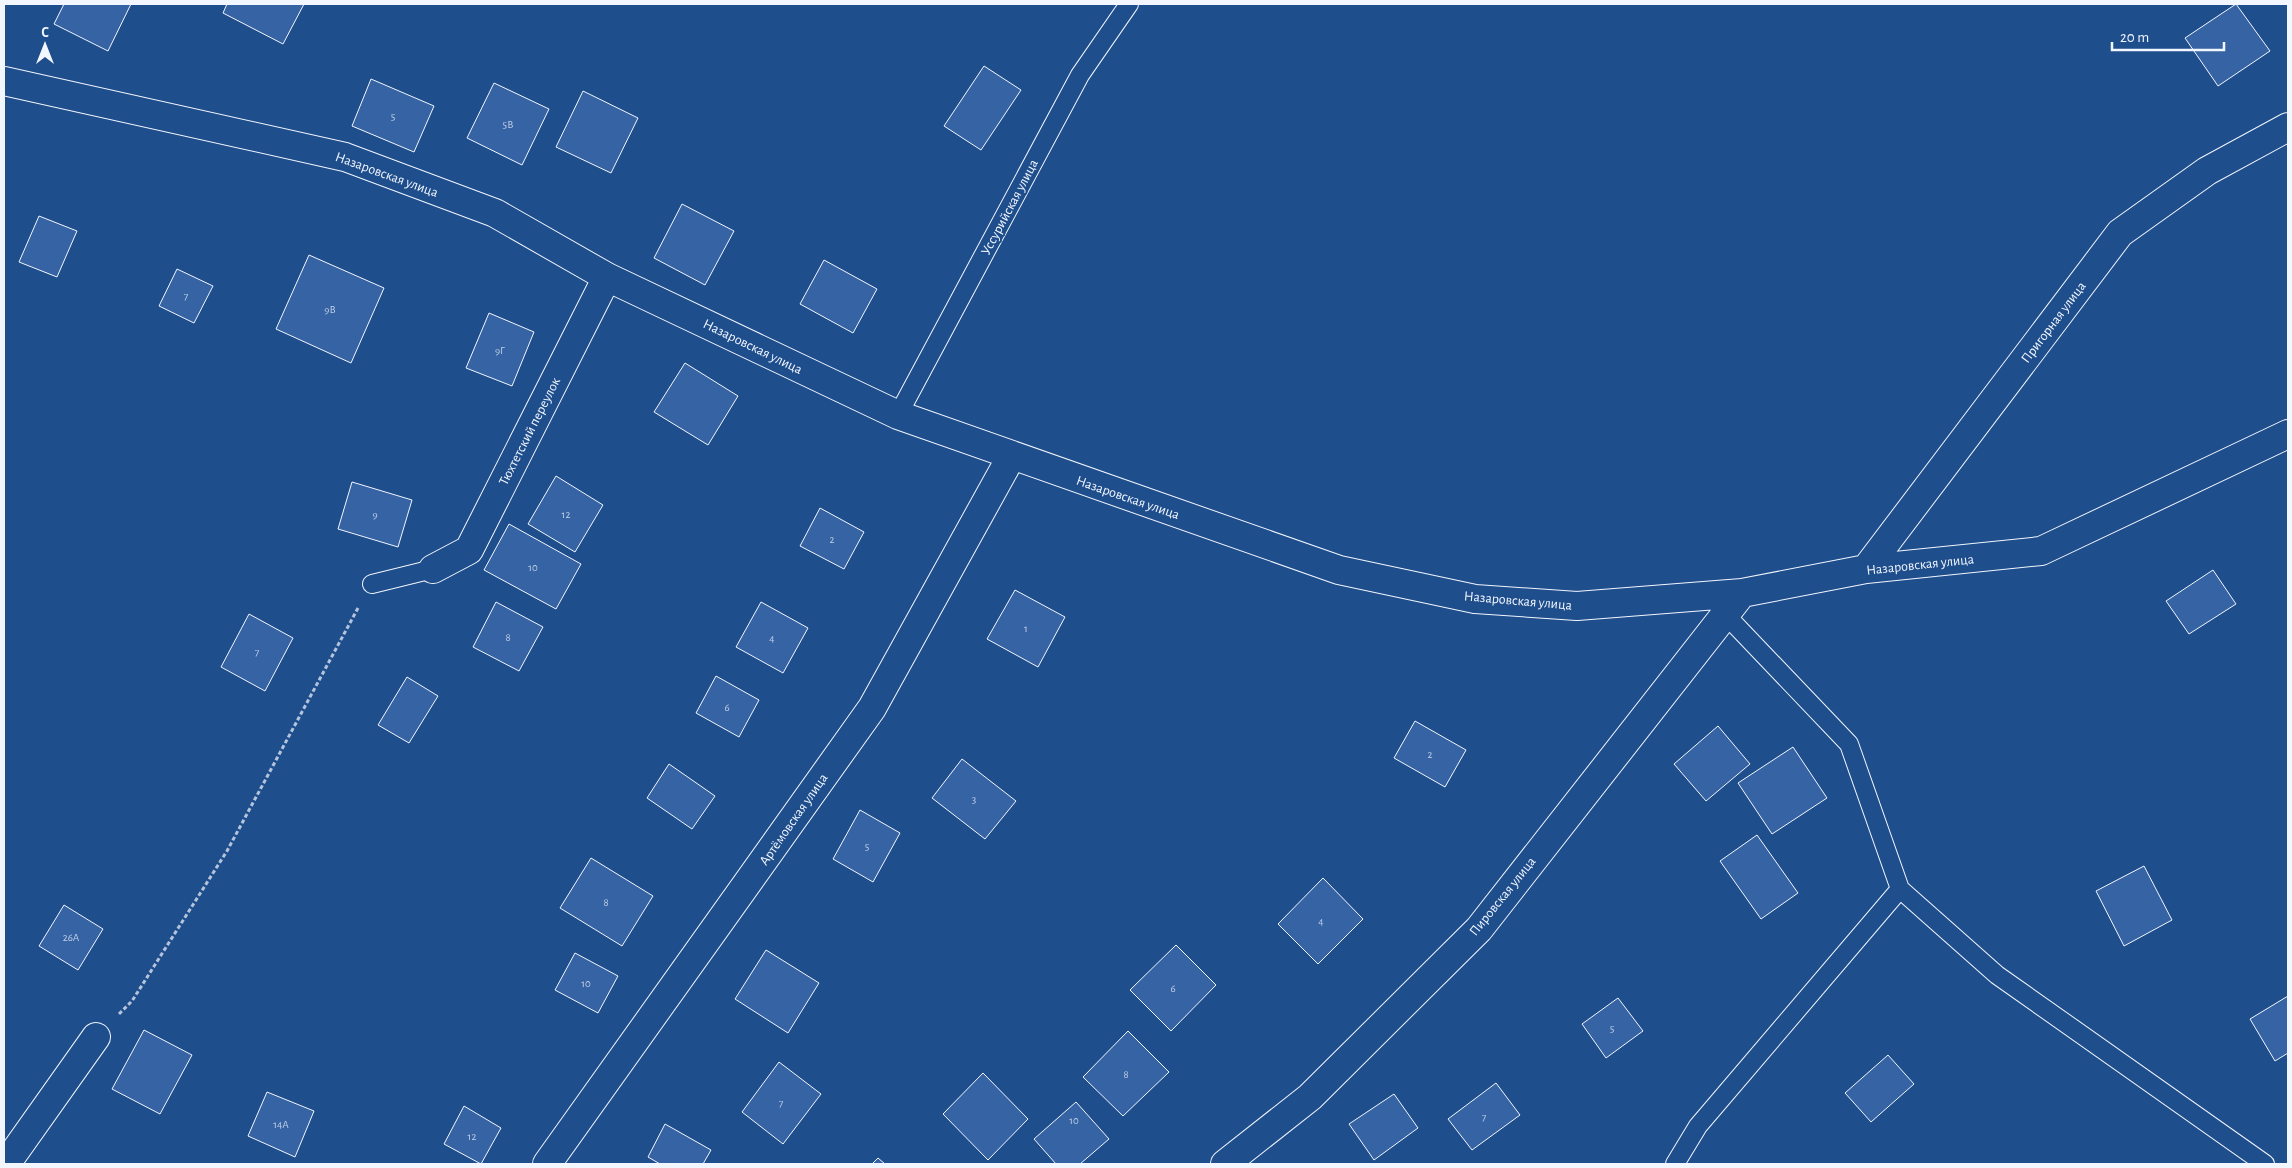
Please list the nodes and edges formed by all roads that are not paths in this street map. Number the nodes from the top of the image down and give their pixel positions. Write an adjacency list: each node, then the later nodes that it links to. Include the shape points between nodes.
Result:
1 (1130, 4): 5 (lane, Уссурийская улица, via 1080,75)
2 (4, 81): 4 (street, Назаровская улица, via 345,157 495,213)
3 (2288, 127): 9 (street, Пригорная улица, via 2207,171 2120,233)
4 (608, 277): 5 (street, Назаровская улица); 8 (street, Тюхтетский переулок, via 469,550)
5 (898, 415): 7 (street, Назаровская улица)
6 (2288, 434): 9 (street, Назаровская улица, via 2041,551)
7 (1011, 457): 11 (street, Назаровская улица, via 1339,570 1475,599 1577,606); 16 (street, Артёмовская улица, via 872,708)
8 (433, 569): 10 (lane)
9 (1866, 569): 11 (street, Назаровская улица)
10 (372, 584)
11 (1742, 593): 12 (street, Пировская улица)
12 (1724, 613): 13 (lane, via 1849,744); 17 (street, Пировская улица, via 1479,929 1310,1097)
13 (1900, 889): 18 (lane, via 1698,1126); 19 (lane, via 1997,975)
14 (96, 1037): 15 (street)
15 (6, 1164)
16 (547, 1164)
17 (1225, 1164)
18 (1675, 1164)
19 (2265, 1164)

